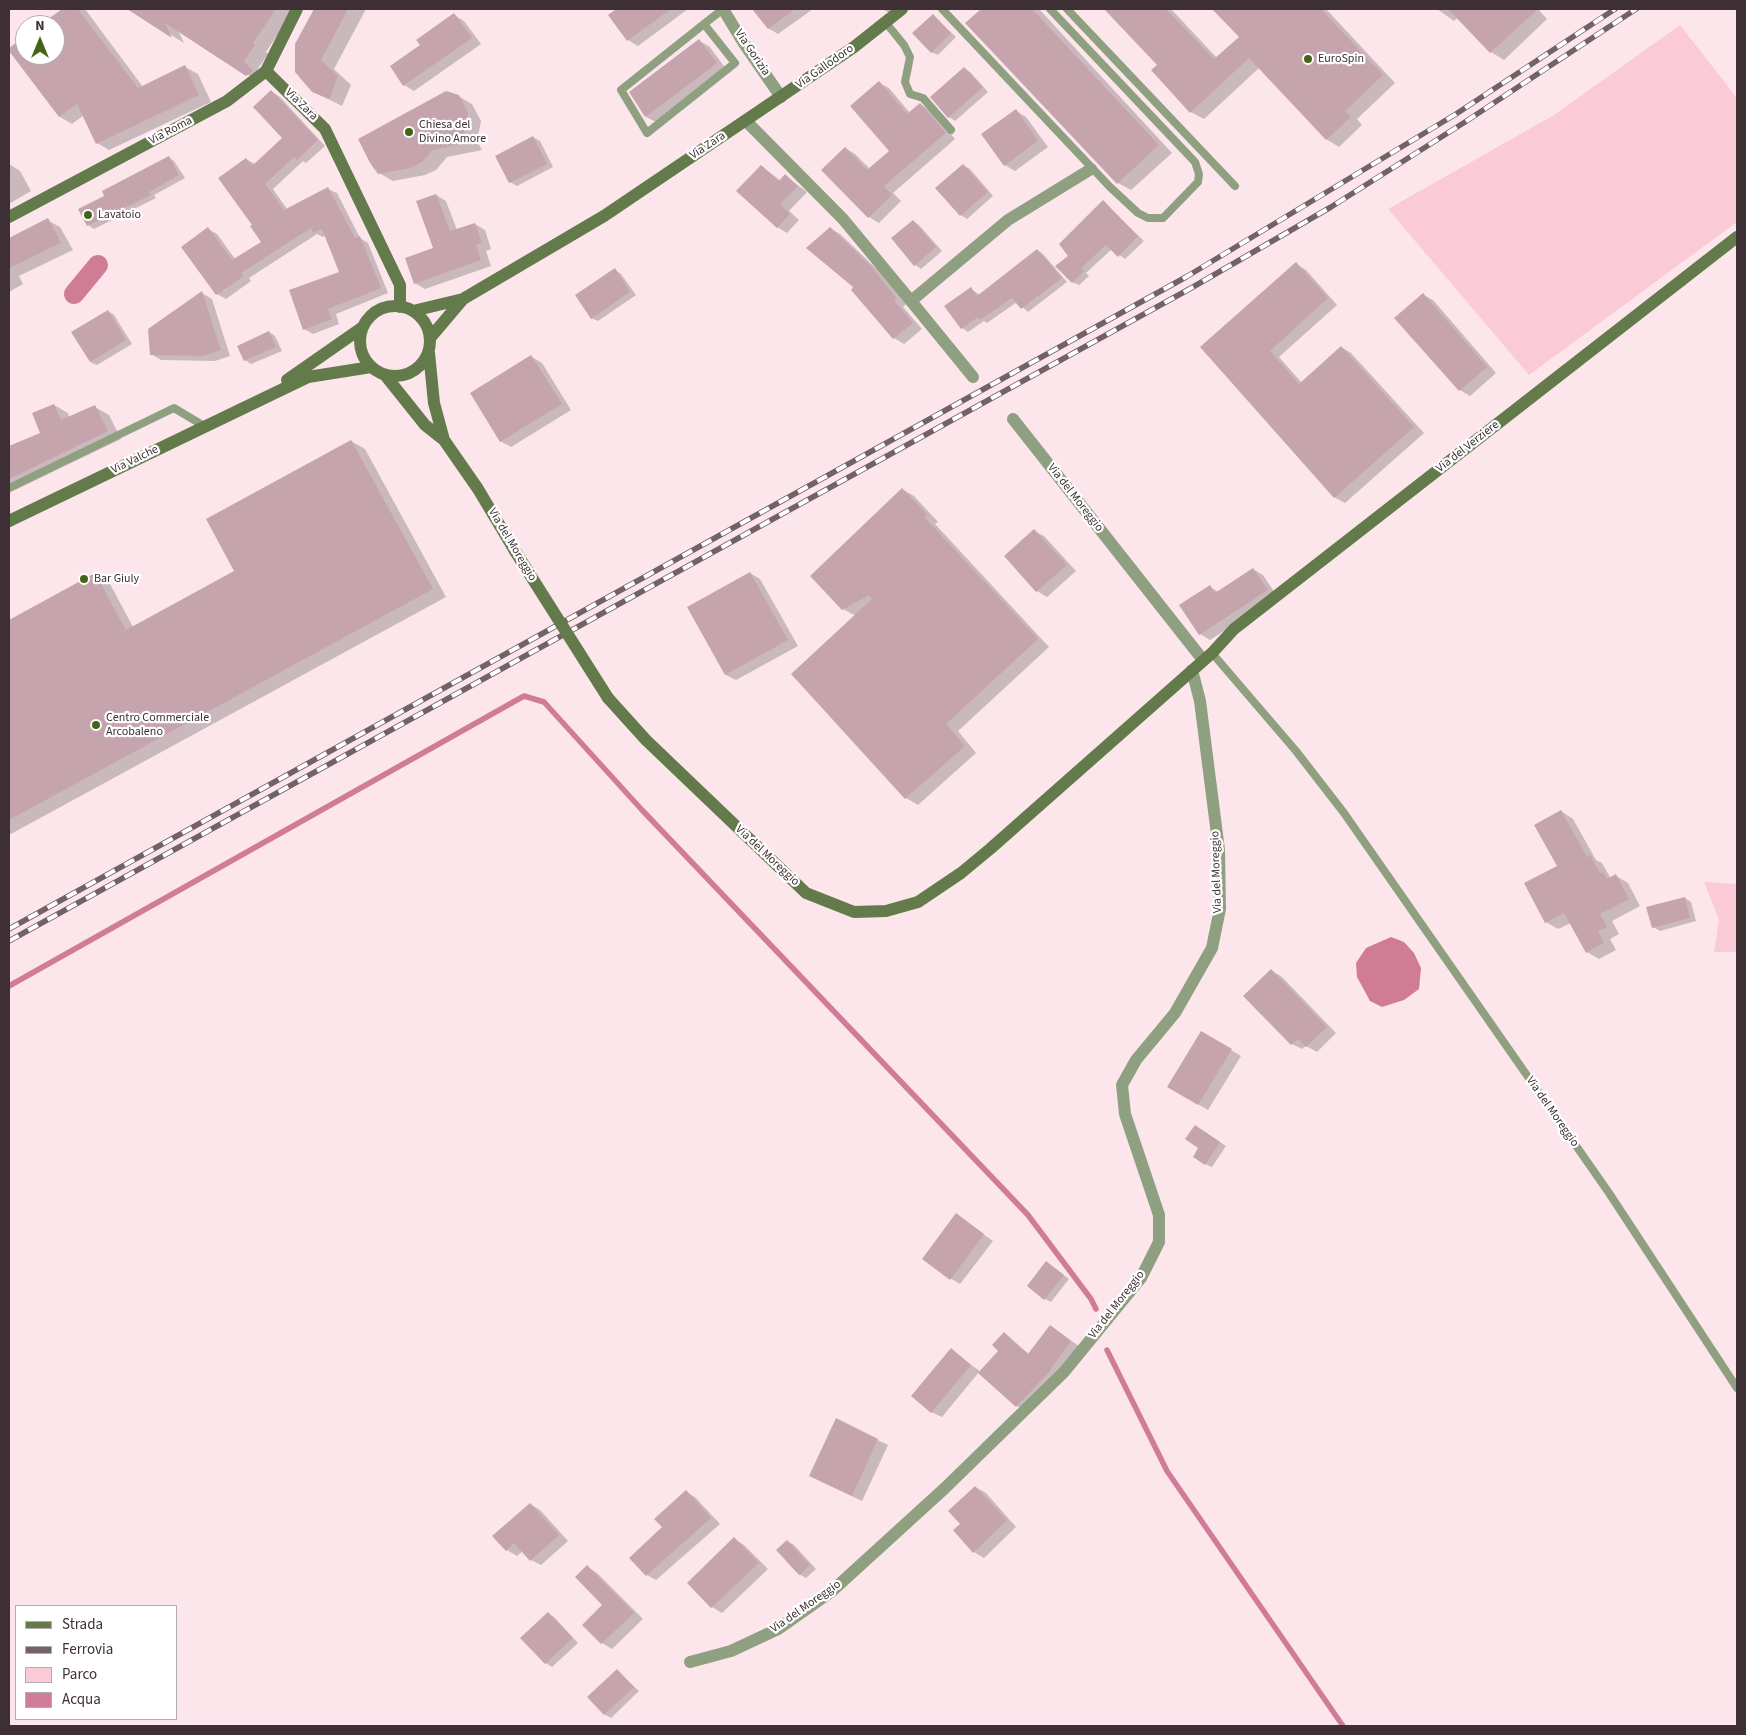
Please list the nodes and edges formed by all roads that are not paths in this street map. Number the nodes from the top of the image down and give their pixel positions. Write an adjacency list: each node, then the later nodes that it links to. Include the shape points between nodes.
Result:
1 (297, 9): 9 (street, Via Roma)
2 (723, 9): 8 (lane); 10 (street, Via Gorizia)
3 (902, 9): 7 (street, Via Gallodoro)
4 (942, 9): 13 (lane)
5 (1050, 9): 13 (lane, via 1195,162 1199,174 1198,182 1163,218 1148,218 1138,213)
6 (1067, 9): 14 (lane)
7 (886, 23): 10 (street, Via Gallodoro); 12 (lane, via 910,57 905,82 910,94 924,98)
8 (704, 24): 8 (lane, via 735,63 647,132 621,90)
9 (266, 71): 15 (street, Via Roma, via 227,101); 19 (street, Via Zara, via 325,129 400,285)
10 (781, 97): 11 (street, Via Gallodoro)
11 (746, 121): 17 (street, Via Zara, via 604,216); 18 (street, via 843,219)
12 (951, 130)
13 (1091, 169): 18 (street, via 1008,220)
14 (1235, 186)
15 (9, 217)
16 (1737, 238): 32 (street, Via del Verziere, via 1234,629)
17 (463, 299): 19 (street, Via Zara); 21 (street, Via Zara)
18 (911, 301): 25 (street)
19 (406, 309): 20 (street, via 392,306 377,311); 21 (street, via 425,322)
20 (363, 327): 23 (street, via 361,349); 26 (street, Via Valche)
21 (430, 338): 22 (street)
22 (428, 353): 24 (street, via 411,372); 29 (street, Via del Moreggio, via 434,403)
23 (371, 367): 24 (street); 26 (street, Via Valche, via 308,377)
24 (385, 375): 29 (street, Via del Moreggio, via 425,424)
25 (973, 378)
26 (260, 398): 28 (street, Via Valche)
27 (1013, 419): 32 (street, Via del Moreggio)
28 (204, 426): 30 (lane, via 174,408); 31 (street, Via Valche)
29 (444, 440): 33 (street, Via del Moreggio, bridge, via 608,698 646,740 806,893 854,912 886,911 918,902 961,873)
30 (9, 488)
31 (9, 521)
32 (1208, 657): 33 (street, Via del Moreggio); 34 (lane, Via del Moreggio, via 1296,751 1344,814 1609,1193)
33 (1192, 670): 35 (street, Via del Moreggio, via 1200,701 1219,850 1220,909 1212,948 1175,1013 1136,1060 1122,1085 1124,1114 1159,1215 1159,1242 1144,1270 1064,1372 945,1488 832,1591 778,1629 732,1651)
34 (1737, 1388)
35 (690, 1662)

